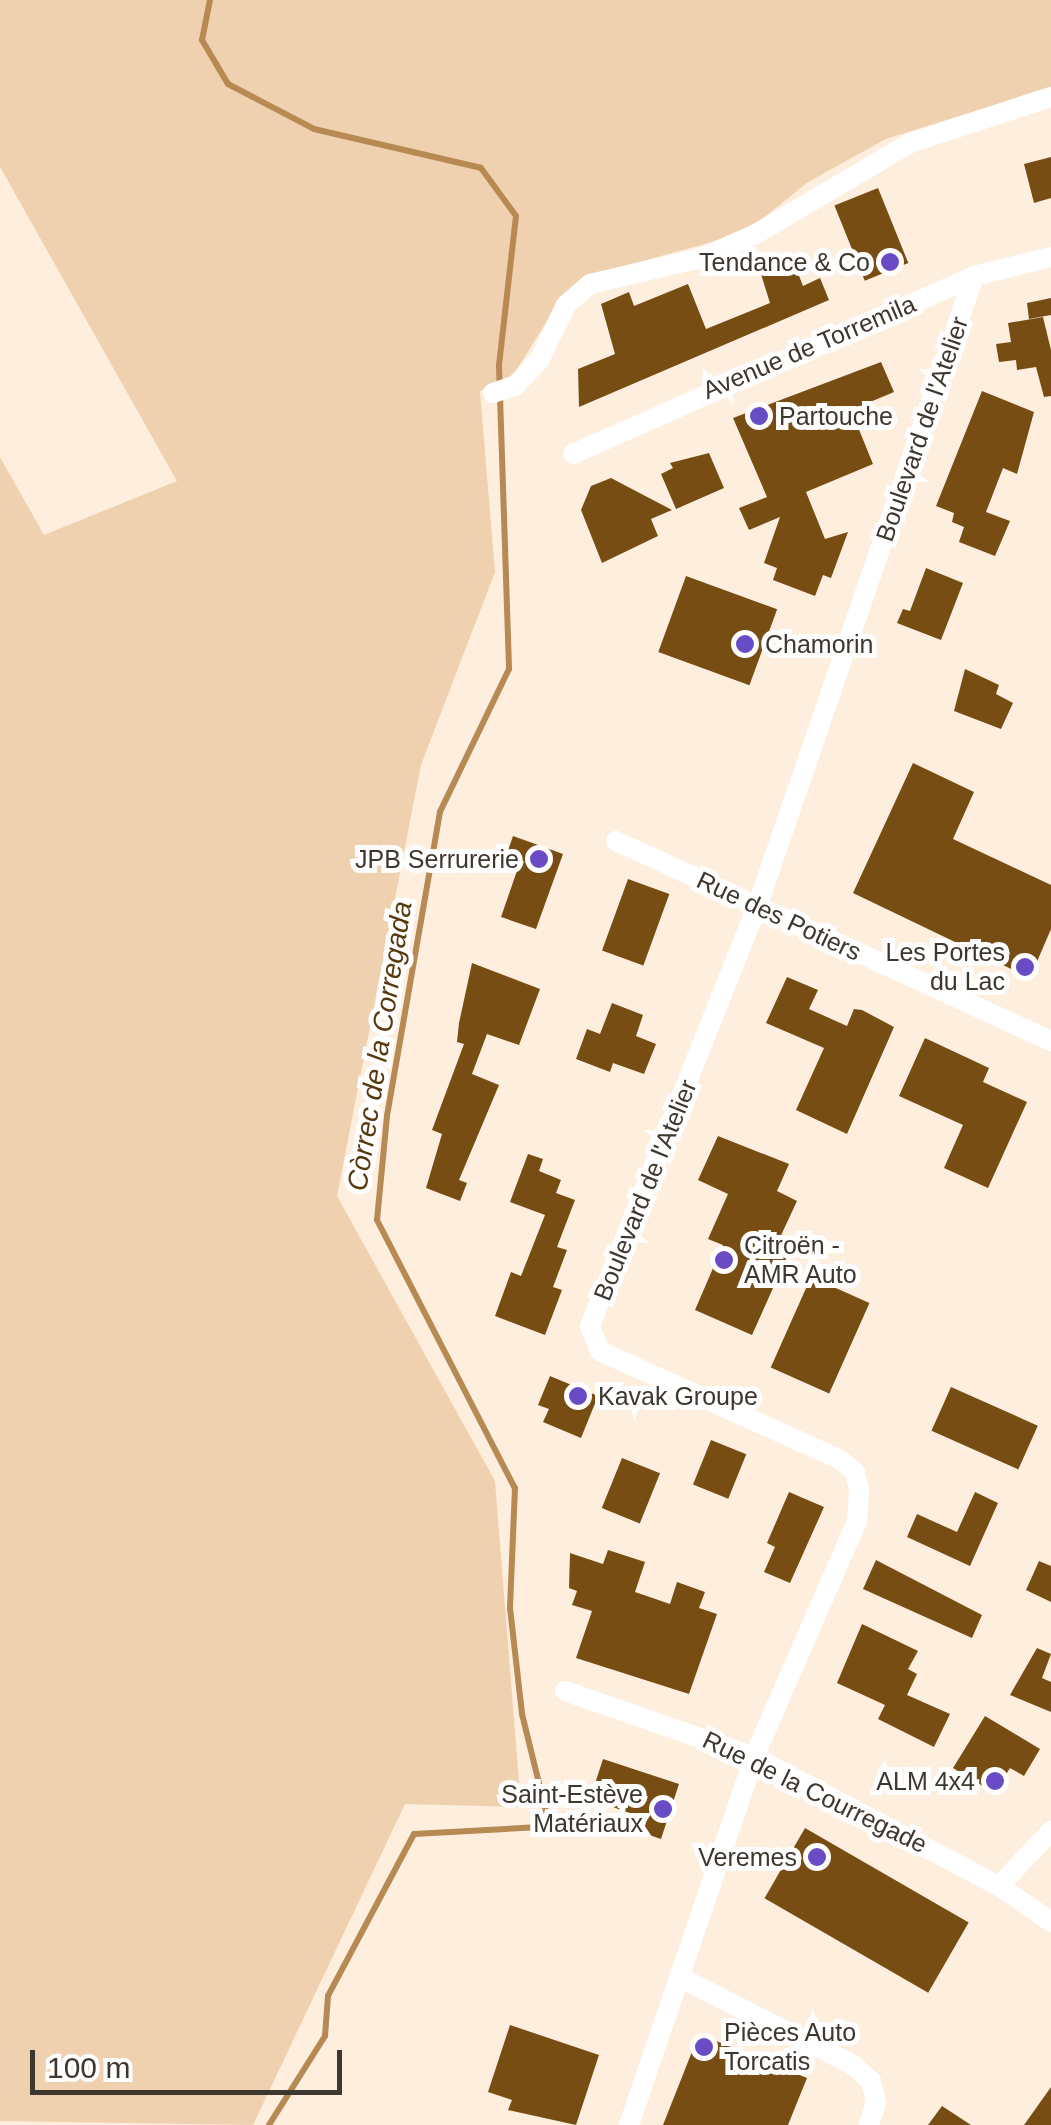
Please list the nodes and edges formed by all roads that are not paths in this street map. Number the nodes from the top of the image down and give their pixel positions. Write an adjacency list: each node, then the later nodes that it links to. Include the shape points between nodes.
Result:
1 (1051, 97): 4 (street, via 910,142 754,235 702,258 590,284 566,306 540,358)
2 (1051, 257): 3 (street, Avenue de Torremila)
3 (974, 276): 5 (street, Avenue de Torremila); 7 (street, Boulevard de l'Atelier)
4 (501, 391)
5 (573, 454)
6 (616, 841): 7 (street, Rue des Potiers)
7 (757, 907): 8 (street, Rue des Potiers); 10 (street, Boulevard de l'Atelier, via 590,1326 600,1351 855,1472 857,1521)
8 (1051, 1041)
9 (565, 1691): 10 (street, Rue de la Courregade)
10 (754, 1757): 12 (street, Rue de la Courregade); 14 (street, Boulevard de l'Atelier)
11 (1051, 1832): 12 (street)
12 (999, 1886): 13 (street, Rue de la Courregade)
13 (1051, 1922)
14 (679, 1977): 15 (street, Boulevard de l'Atelier); 16 (street, via 853,2065 871,2082 876,2102)
15 (629, 2125)
16 (869, 2125)

